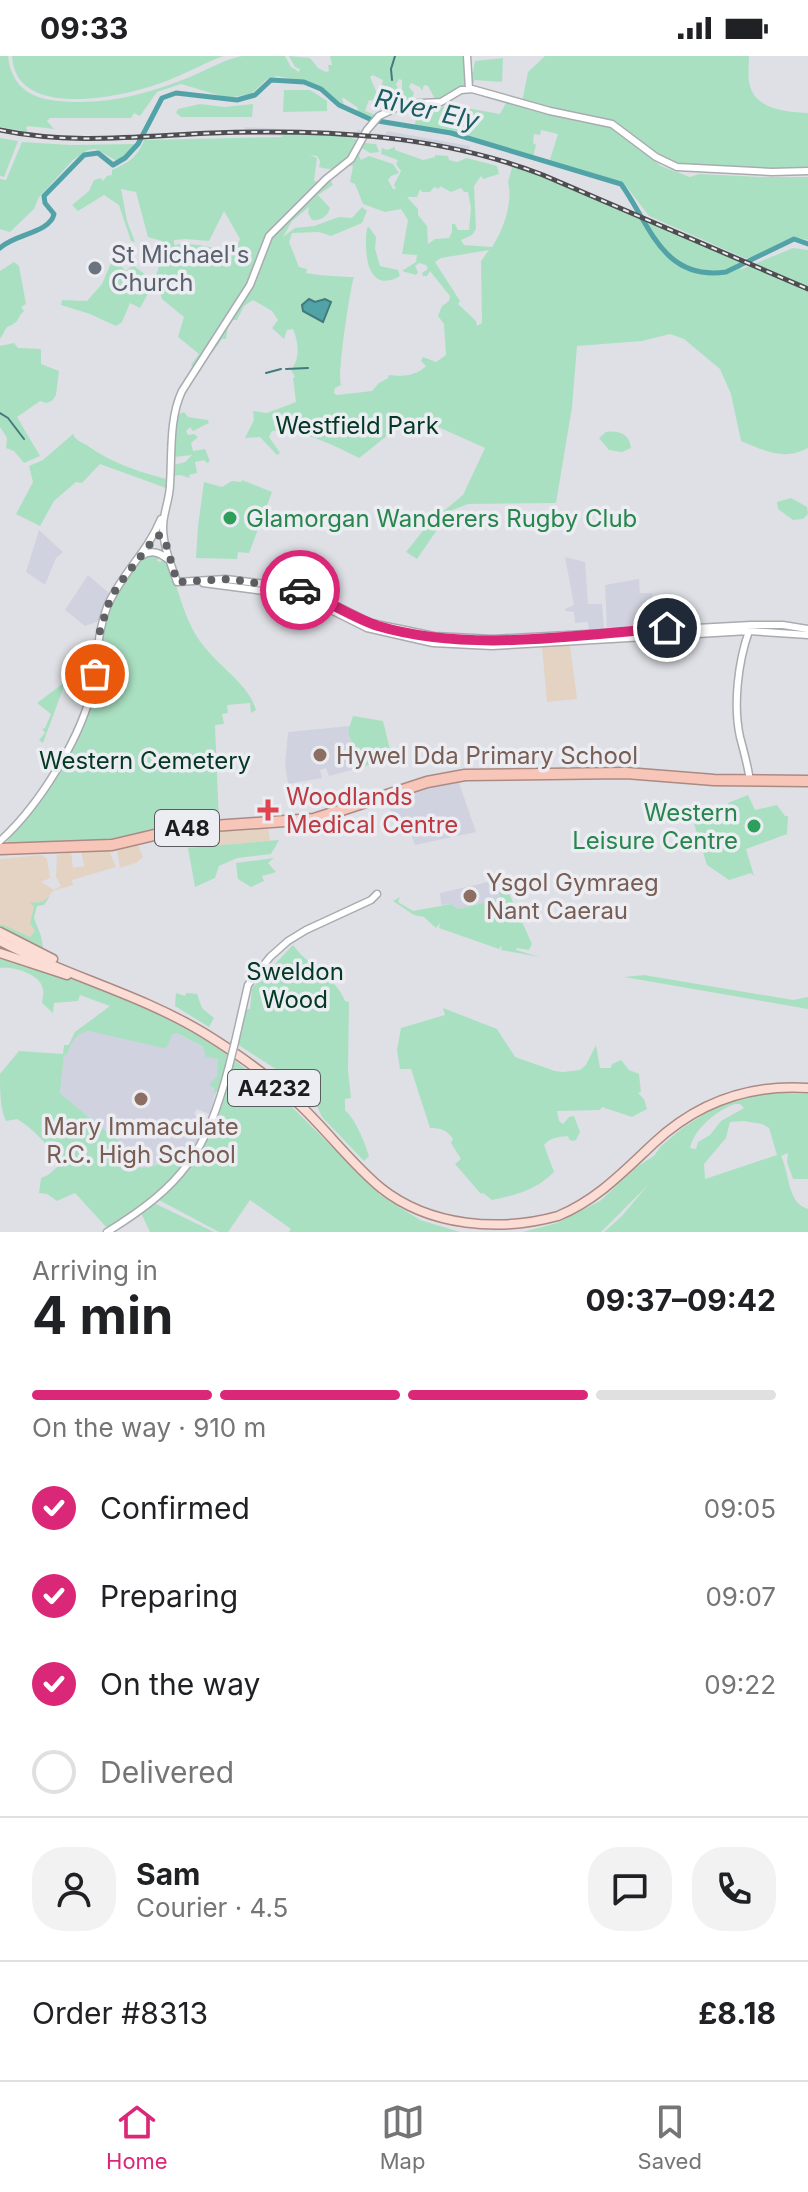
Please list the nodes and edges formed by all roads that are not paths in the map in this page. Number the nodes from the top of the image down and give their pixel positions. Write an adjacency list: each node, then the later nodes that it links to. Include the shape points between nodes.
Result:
1 (467, 56): 2 (street)
2 (469, 89): 3 (street, via 612,124 677,167); 4 (street, via 441,102 404,104 378,117 351,159 269,236 250,285 177,404)
3 (807, 171)
4 (164, 516): 5 (street); 6 (street)
5 (154, 536): 6 (street); 7 (street)
6 (164, 537): 8 (street)
7 (150, 549): 8 (street); 16 (street, via 115,590 105,612 91,691 60,766)
8 (164, 550): 9 (street, via 177,582 295,592 357,625 433,643)
9 (750, 628): 10 (street); 13 (street, via 738,687 740,735)
10 (783, 628): 11 (street); 12 (street)
11 (808, 629)
12 (808, 635)
13 (750, 781): 14 (highway, A48); 15 (highway, A48, via 520,773 451,776 336,810)
14 (808, 781)
15 (70, 848): 16 (highway, A48); 16 (highway, A48, via 28,854)
16 (0, 851)
17 (377, 894): 26 (street, bridge, via 306,930 270,957 248,985 214,1119 184,1171)
18 (0, 932): 22 (main road)
19 (0, 944): 21 (main road, A4232); 22 (main road, A4232)
20 (0, 953): 21 (main road)
21 (75, 978): 24 (main road, A4232, via 139,1004 222,1049 296,1107 379,1192 425,1219)
22 (115, 989): 24 (main road, A4232, via 176,1017 243,1059 299,1104 381,1188)
23 (808, 1090): 25 (main road, A4232, via 759,1088 713,1102 679,1121 580,1206 518,1227); 28 (main road, A4232, via 759,1093 705,1109 583,1209 546,1225)
24 (450, 1225): 25 (main road, A4232)
25 (473, 1229): 27 (main road, A4232)
26 (107, 1232)
27 (483, 1232)
28 (506, 1232)

